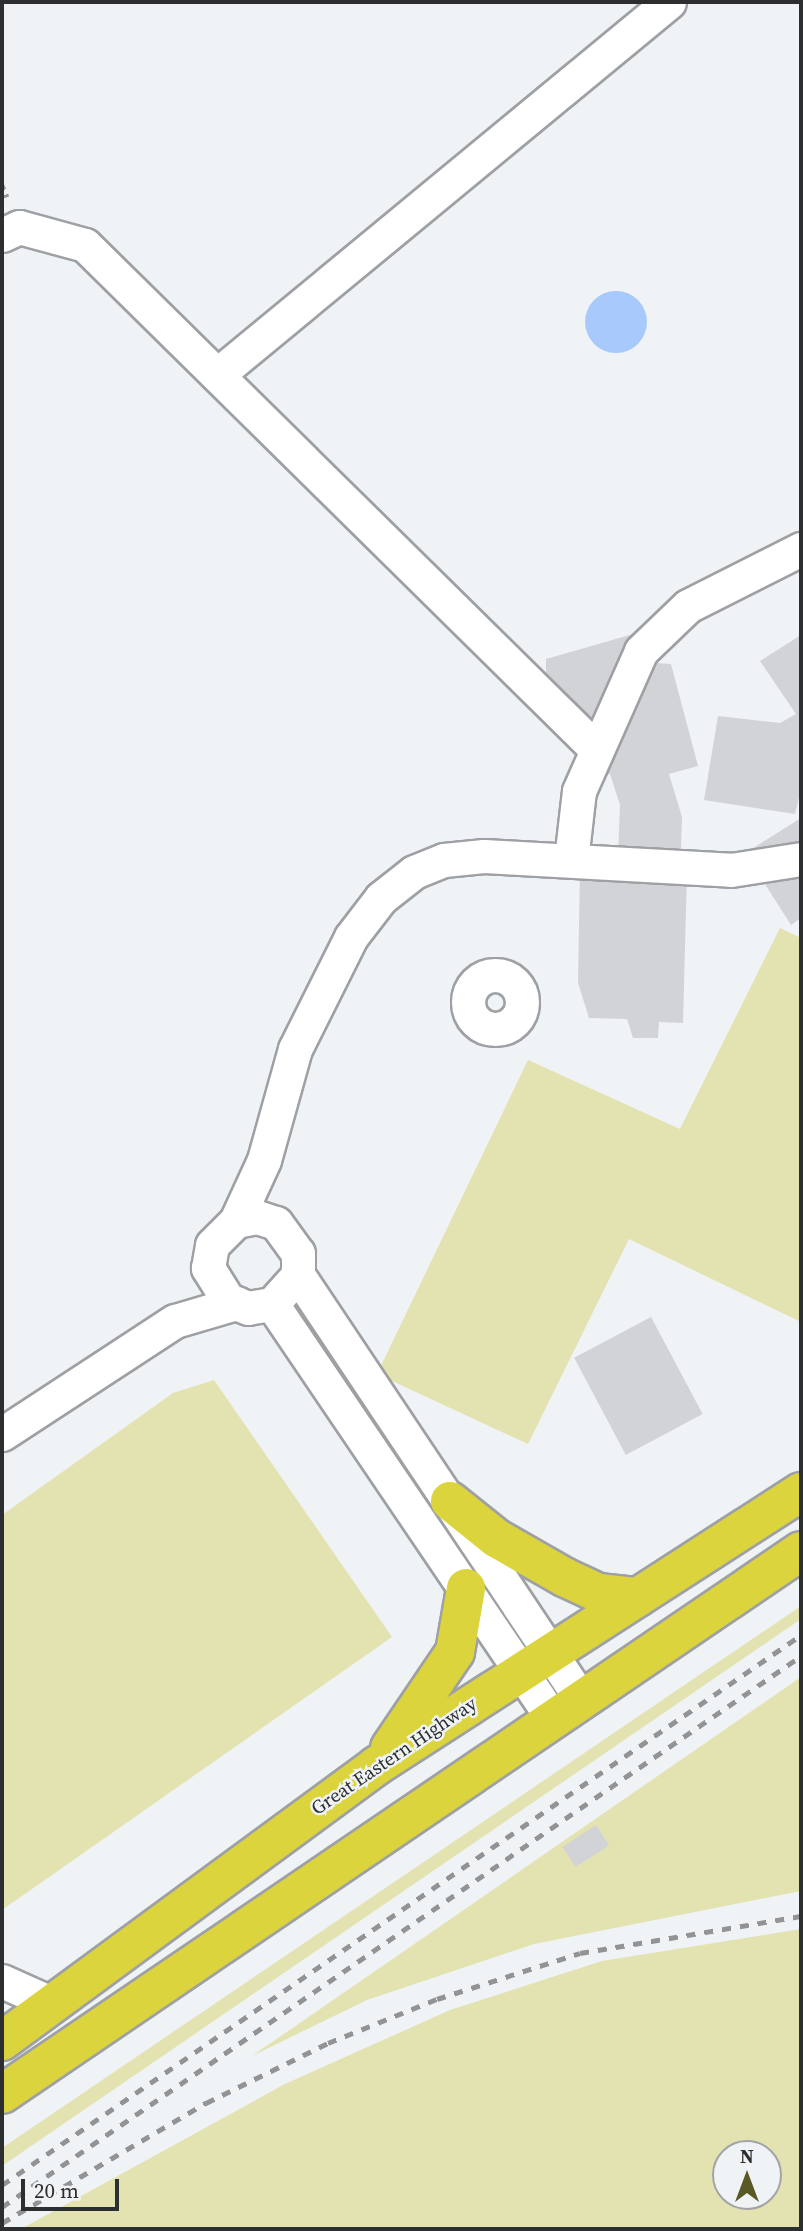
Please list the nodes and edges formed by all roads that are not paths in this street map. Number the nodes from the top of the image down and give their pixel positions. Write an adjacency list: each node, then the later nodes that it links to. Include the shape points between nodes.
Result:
1 (669, 2): 3 (lane)
2 (2, 235): 3 (lane, via 19,227 85,245)
3 (217, 376): 5 (lane)
4 (801, 549): 5 (lane, via 688,606 640,651)
5 (594, 747): 7 (lane, via 579,791)
6 (801, 859): 7 (lane, via 731,870)
7 (570, 860): 8 (lane, via 444,860 414,872 381,898 351,937 295,1049)
8 (264, 1160): 9 (lane); 10 (lane)
9 (236, 1220): 10 (lane, via 257,1217); 11 (lane, via 218,1235)
10 (291, 1236): 12 (lane, via 299,1253)
11 (208, 1268): 13 (lane, via 215,1286); 15 (lane)
12 (298, 1275): 14 (lane); 18 (lane)
13 (236, 1303): 14 (lane); 15 (lane)
14 (272, 1304): 20 (lane)
15 (175, 1321): 16 (lane)
16 (2, 1434)
17 (801, 1492): 21 (highway, Great Eastern Highway)
18 (450, 1501): 21 (highway, via 496,1538 565,1577 599,1593); 22 (lane)
19 (801, 1551): 23 (highway)
20 (467, 1588): 22 (lane); 24 (highway, via 455,1652)
21 (638, 1597): 22 (highway, Great Eastern Highway)
22 (537, 1662): 23 (lane); 24 (highway, Great Eastern Highway)
23 (567, 1709): 28 (highway)
24 (376, 1766): 26 (highway, Great Eastern Highway)
25 (2, 1981): 26 (lane)
26 (52, 2004): 27 (highway, Great Eastern Highway)
27 (2, 2041)
28 (2, 2094)

